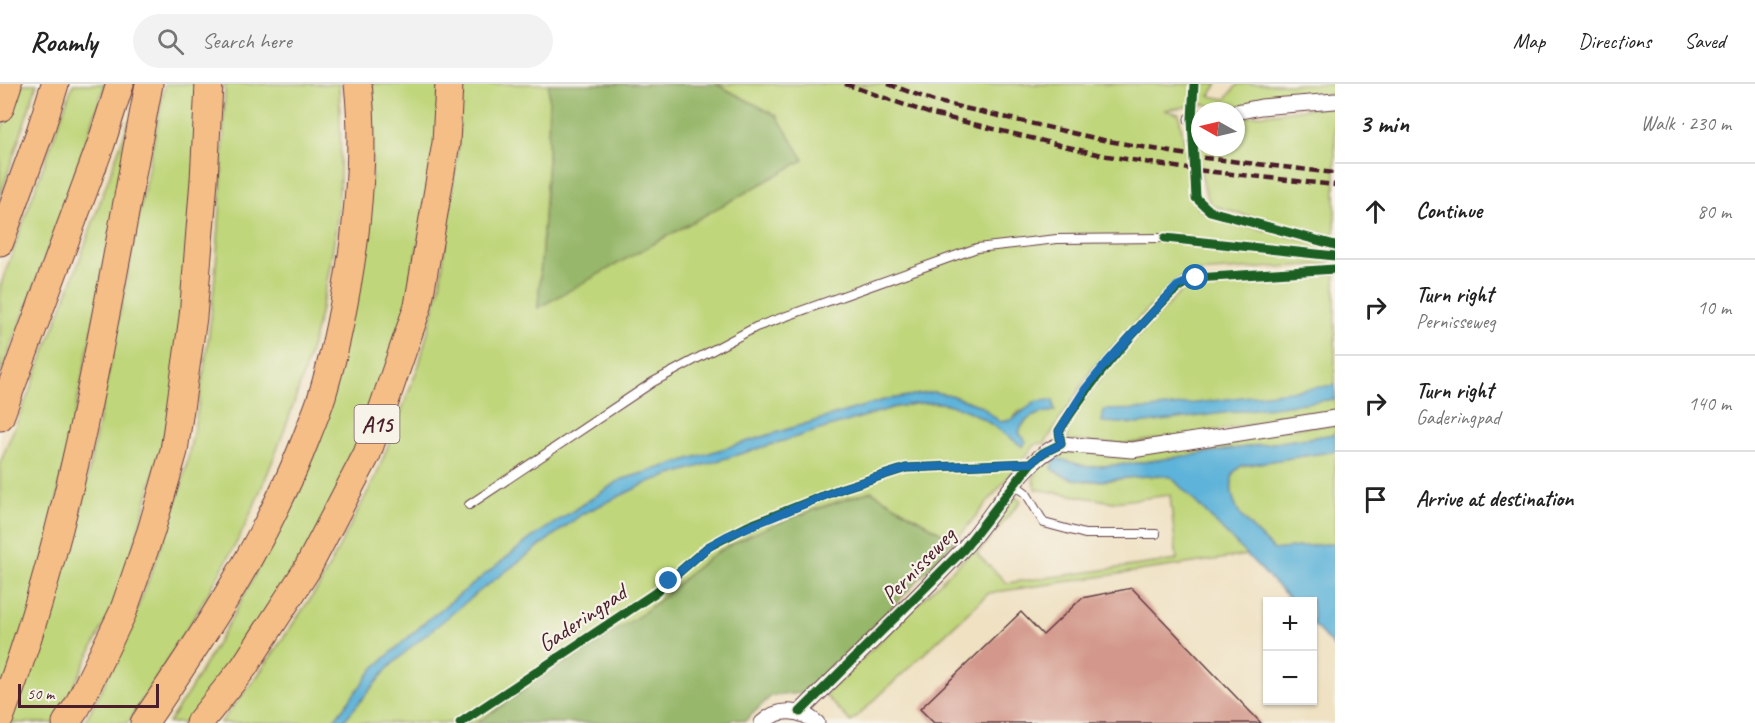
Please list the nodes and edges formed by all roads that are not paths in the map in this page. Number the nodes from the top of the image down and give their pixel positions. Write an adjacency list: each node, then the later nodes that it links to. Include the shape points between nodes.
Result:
1 (8, 84): 9 (highway)
2 (55, 84): 12 (highway)
3 (120, 84): 13 (highway)
4 (149, 84): 19 (highway, via 85,421 24,654)
5 (209, 84): 20 (highway, via 193,317 174,451 123,612)
6 (358, 84): 21 (highway, A15, via 361,186 351,264 324,391 291,477 250,558 201,640)
7 (449, 84): 22 (highway, A15, via 447,143 418,306 367,454 306,571 244,667)
8 (1335, 101): 10 (street)
9 (0, 108)
10 (1245, 110)
11 (1165, 238): 16 (lane, via 1057,239 977,248 756,327 653,382)
12 (0, 242)
13 (0, 417)
14 (1335, 418): 15 (street, Pernisseweg, via 1132,450 1061,444 1031,463)
15 (1015, 485): 17 (lane, via 1026,493 1044,523 1085,534); 18 (street, Pernisseweg, via 964,549)
16 (469, 505)
17 (1156, 534)
18 (800, 712): 23 (street, via 781,711); 24 (street)
19 (0, 717)
20 (66, 723)
21 (144, 723)
22 (199, 723)
23 (762, 723)
24 (818, 723)

